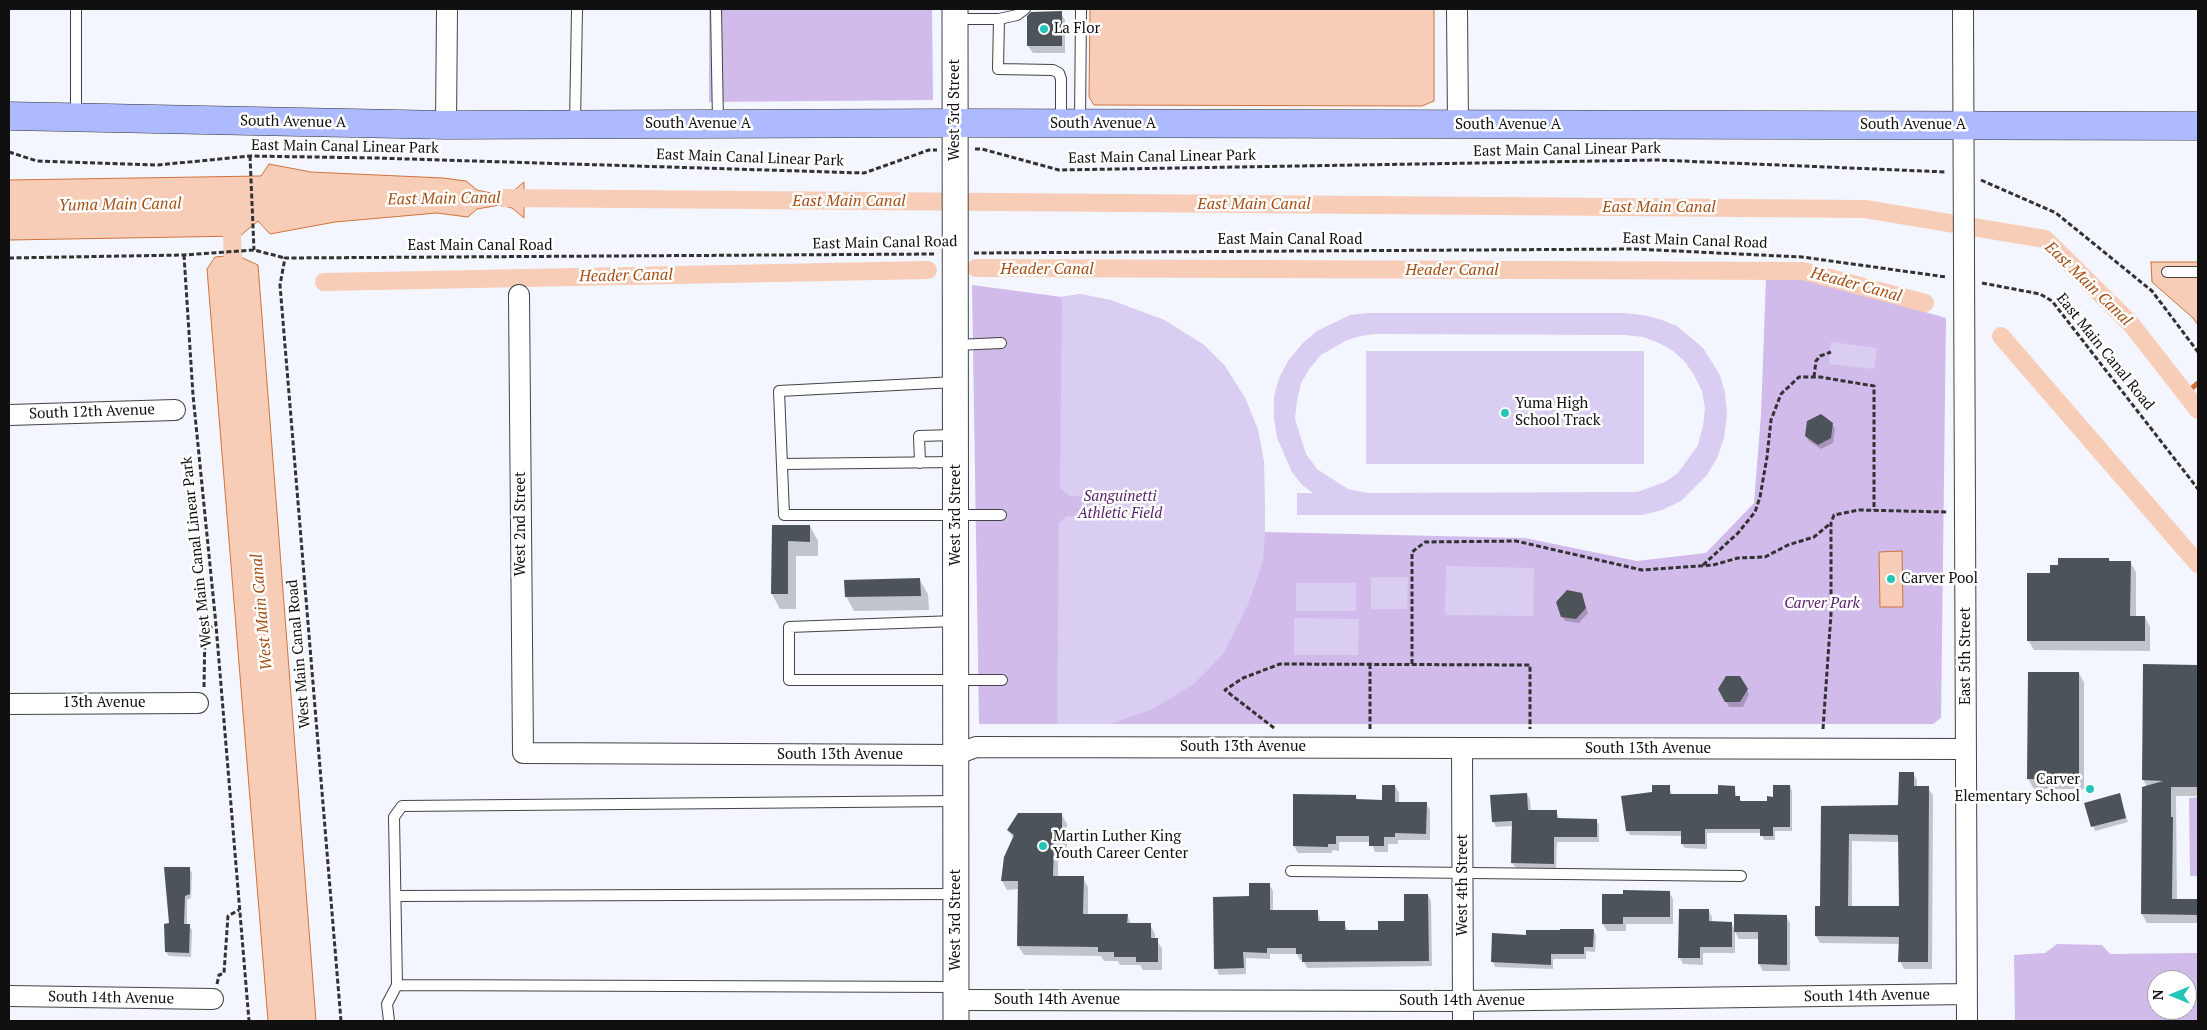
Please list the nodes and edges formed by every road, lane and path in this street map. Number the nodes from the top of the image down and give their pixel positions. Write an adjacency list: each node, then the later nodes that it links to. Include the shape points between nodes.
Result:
1 (76, 9): 12 (lane)
2 (447, 9): 15 (street)
3 (577, 9): 16 (lane)
4 (716, 9): 13 (lane)
5 (1025, 9): 10 (lane, via 1017,15)
6 (1080, 9): 14 (lane)
7 (1457, 9): 17 (street)
8 (1963, 9): 18 (street, East 5th Street)
9 (955, 14): 10 (lane); 20 (street, West 3rd Street)
10 (999, 19): 14 (lane, via 998,69 1053,70 1059,74)
11 (9, 116): 12 (main road, South Avenue A)
12 (76, 118): 15 (main road, South Avenue A)
13 (718, 124): 16 (main road, South Avenue A); 20 (main road, South Avenue A)
14 (1071, 124): 17 (main road, South Avenue A); 20 (main road, South Avenue A)
15 (446, 125): 16 (main road, South Avenue A)
16 (575, 125)
17 (1458, 126): 18 (main road, South Avenue A)
18 (1964, 126): 19 (main road, South Avenue A); 23 (street, East 5th Street)
19 (2198, 126)
20 (955, 147): 22 (path, East Main Canal Linear Park, via 929,150 864,173); 23 (path, East Main Canal Linear Park, via 982,149 1059,170 1658,160); 24 (street, West 3rd Street)
21 (9, 152): 22 (path, East Main Canal Linear Park, via 37,161 158,165)
22 (250, 156): 25 (path)
23 (1964, 173): 31 (street, East 5th Street); 36 (path, East Main Canal Linear Park, via 2056,213 2152,291)
24 (956, 246): 28 (path, East Main Canal Road); 31 (path, East Main Canal Road, via 1635,249 1802,257); 34 (street, West 3rd Street)
25 (254, 250): 26 (path, East Main Canal Road); 28 (path, East Main Canal Road)
26 (184, 255): 27 (path); 53 (path, West Main Canal Linear Park, via 192,394)
27 (9, 258)
28 (285, 258): 83 (path, West Main Canal Road, via 280,284)
29 (2167, 272): 30 (lane)
30 (2198, 272)
31 (1966, 280): 45 (path, East Main Canal Road, via 2040,294 2052,302); 65 (street, East 5th Street)
32 (519, 295): 66 (street, West 2nd Street)
33 (1000, 343): 34 (lane)
34 (956, 345): 38 (street, West 3rd Street)
35 (1831, 352): 37 (path, via 1816,361)
36 (2198, 352)
37 (1814, 377): 46 (path, via 1874,386); 51 (path, via 1799,377 1781,394 1771,420 1755,512 1738,534)
38 (956, 382): 41 (street, West 3rd Street); 44 (lane, via 779,390)
39 (175, 410): 40 (street, South 12th Avenue)
40 (9, 415)
41 (956, 434): 42 (street, West 3rd Street); 43 (lane, via 919,436)
42 (956, 462): 43 (lane); 48 (street, West 3rd Street)
43 (920, 463): 44 (lane)
44 (782, 464): 48 (lane, via 784,515)
45 (2198, 489)
46 (1874, 510): 47 (path); 50 (path, via 1846,511 1834,515)
47 (1947, 512)
48 (956, 515): 49 (lane); 52 (street, West 3rd Street)
49 (1001, 515)
50 (1831, 523): 51 (path, via 1814,537 1765,557 1738,558); 63 (path, via 1831,614)
51 (1703, 566): 55 (path, via 1642,570 1516,542 1425,542 1412,552)
52 (956, 621): 56 (street, West 3rd Street); 56 (lane, via 789,627 789,680)
53 (216, 625): 58 (path, via 205,630 206,686); 74 (path, West Main Canal Linear Park)
54 (1370, 664): 55 (path); 60 (path, via 1280,664 1243,678 1225,690); 61 (path)
55 (1412, 664): 62 (path, via 1530,665)
56 (956, 680): 57 (lane); 67 (street, West 3rd Street)
57 (1002, 680)
58 (198, 696): 59 (street, 13th Avenue)
59 (9, 704)
60 (1274, 728)
61 (1370, 728)
62 (1530, 729)
63 (1823, 730)
64 (1462, 748): 65 (street, South 13th Avenue); 67 (street, South 13th Avenue, via 976,747); 70 (street, West 4th Street)
65 (1966, 749): 77 (street, East 5th Street)
66 (523, 752): 67 (street, South 13th Avenue)
67 (956, 755): 68 (street, West 3rd Street)
68 (956, 801): 72 (street, West 3rd Street); 73 (lane, via 402,806 394,817)
69 (1290, 871): 70 (lane)
70 (1463, 873): 71 (lane); 80 (street, West 4th Street)
71 (1741, 876)
72 (956, 894): 73 (lane); 81 (street, West 3rd Street)
73 (396, 896): 76 (lane)
74 (239, 910): 75 (path, via 228,916 224,972); 82 (path, West Main Canal Linear Park)
75 (219, 975)
76 (398, 985): 81 (lane); 84 (lane, via 388,1004)
77 (1967, 994): 80 (street, South 14th Avenue); 86 (street, East 5th Street)
78 (9, 996): 79 (street, South 14th Avenue)
79 (213, 999)
80 (1463, 1001): 81 (street, South 14th Avenue); 85 (street, West 4th Street)
81 (956, 1003)
82 (249, 1021)
83 (341, 1021)
84 (388, 1021)
85 (1463, 1021)
86 (1967, 1021)

